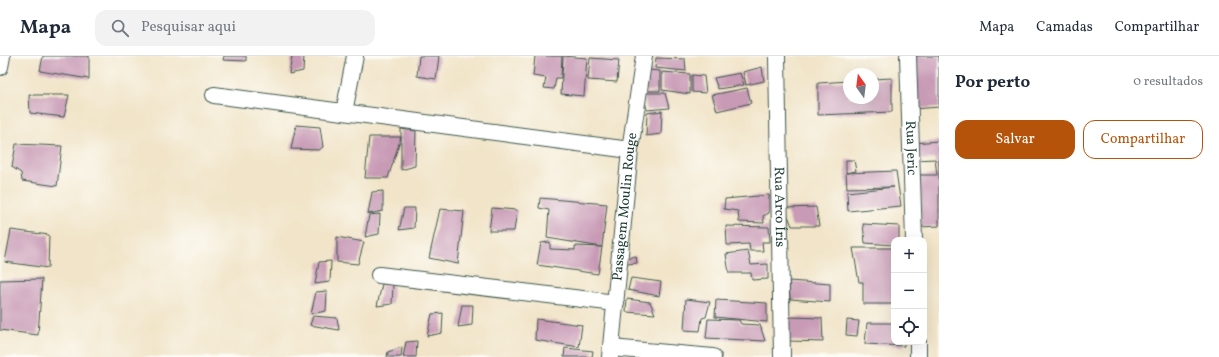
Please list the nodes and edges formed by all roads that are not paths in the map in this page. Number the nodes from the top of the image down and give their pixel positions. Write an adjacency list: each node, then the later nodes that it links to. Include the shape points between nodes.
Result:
1 (2, 56): 6 (street)
2 (355, 56): 8 (street)
3 (644, 56): 9 (street, Passagem Moulin Rouge)
4 (777, 56): 16 (street, Rua Arco Íris)
5 (908, 56): 10 (street, Rua Jeric)
6 (0, 67)
7 (214, 95): 8 (street)
8 (344, 112): 9 (street)
9 (630, 150): 12 (street, Passagem Moulin Rouge)
10 (914, 237)
11 (379, 275): 12 (street)
12 (616, 303): 14 (street, Passagem Moulin Rouge)
13 (918, 345): 17 (street)
14 (611, 352): 15 (street)
15 (714, 357)
16 (782, 357)
17 (918, 357)

